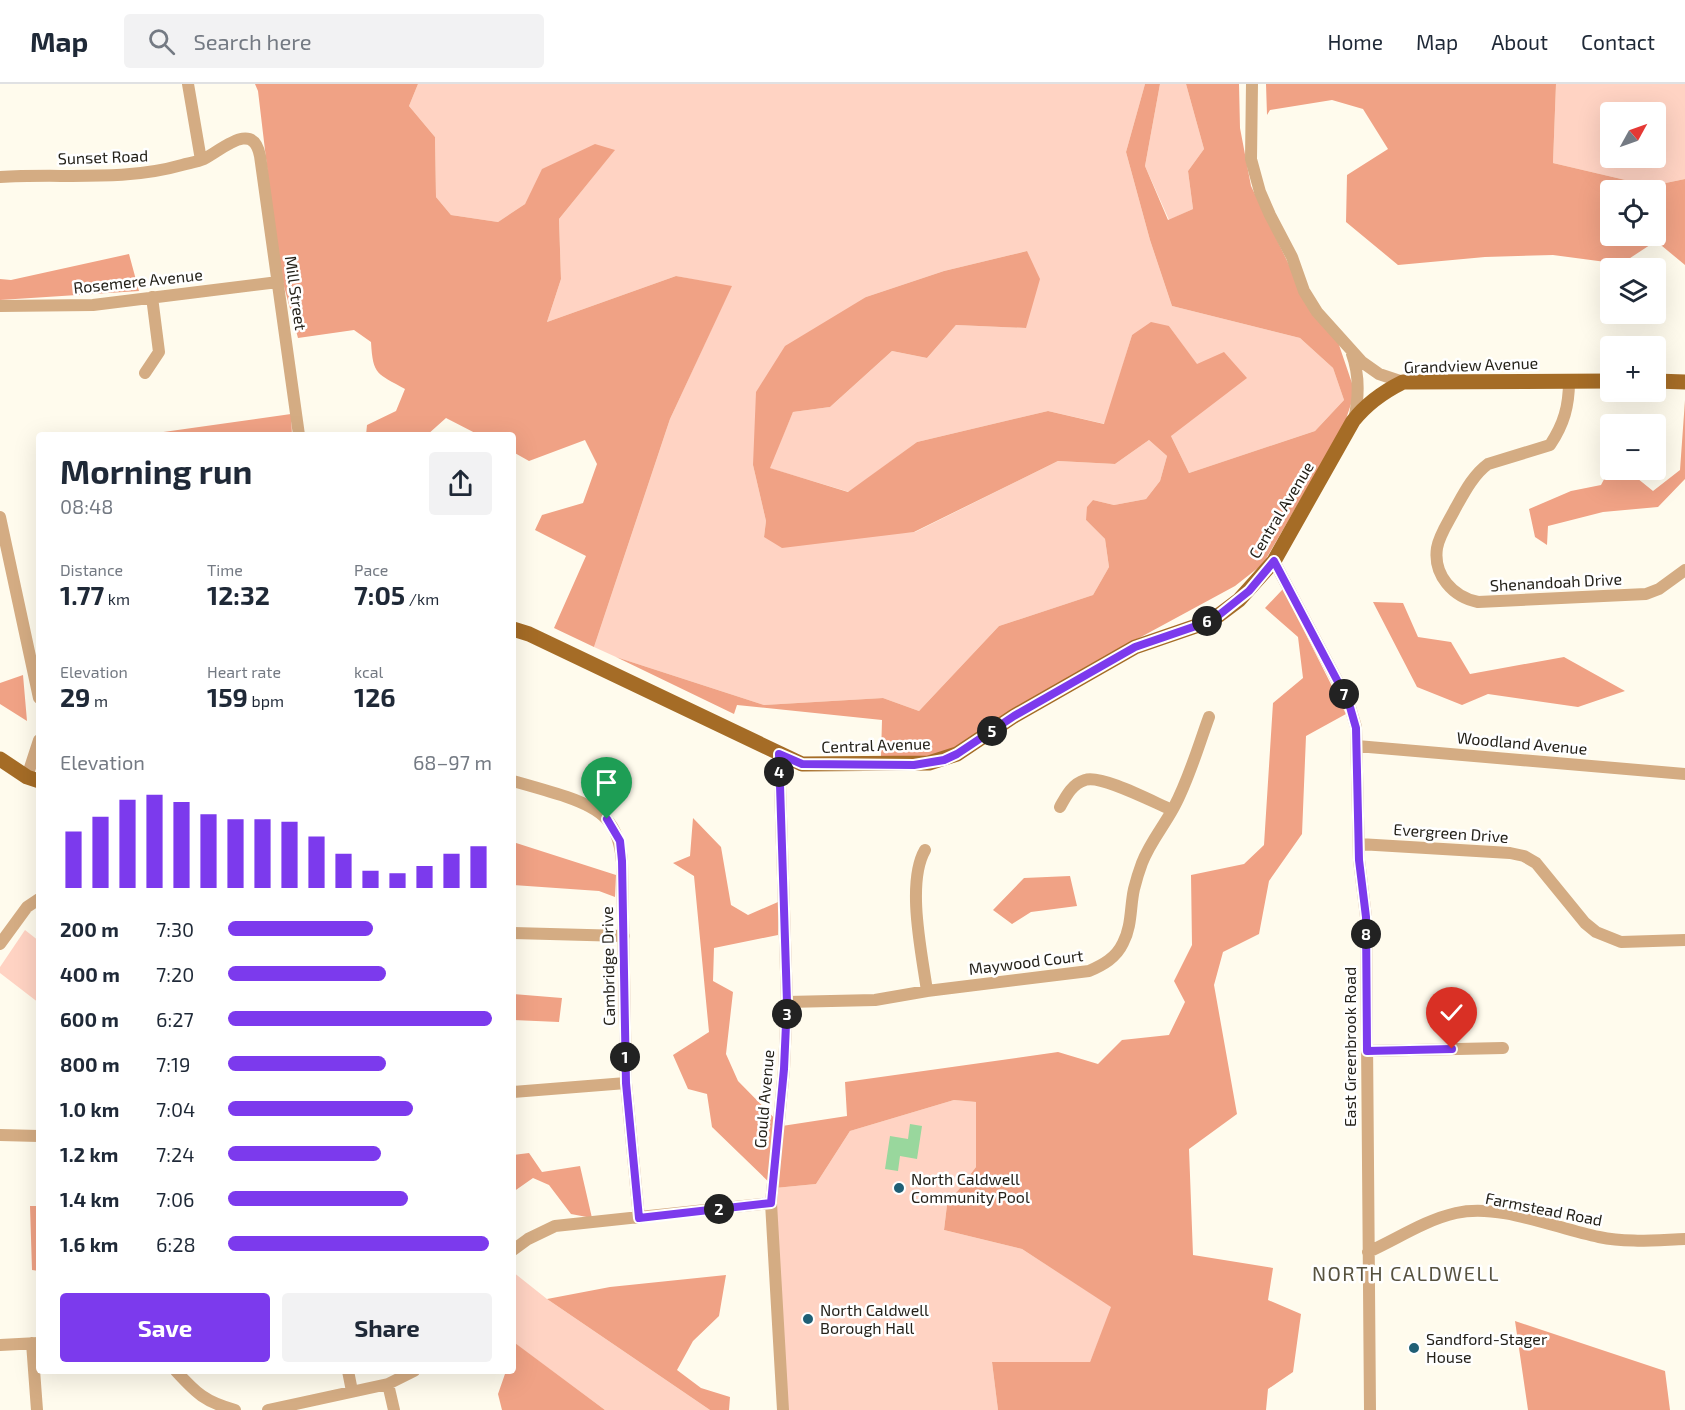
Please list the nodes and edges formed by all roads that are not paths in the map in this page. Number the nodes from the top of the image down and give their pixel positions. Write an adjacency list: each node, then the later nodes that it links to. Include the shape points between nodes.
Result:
1 (188, 84): 4 (street)
2 (1252, 84): 9 (street, via 1250,148 1260,192 1304,291)
3 (260, 156): 4 (street, Sunset Road, via 258,144 248,138); 6 (street, Mill Street)
4 (201, 160): 5 (street, Sunset Road, via 135,175)
5 (0, 177)
6 (278, 282): 7 (street, Rosemere Avenue); 17 (street, Mill Street)
7 (152, 297): 8 (street, Rosemere Avenue, via 93,304); 10 (street, via 159,352)
8 (0, 306)
9 (1350, 349): 14 (street, via 1370,369); 16 (street, via 1358,376)
10 (145, 374)
11 (1569, 381): 12 (main road, Grandview Avenue); 14 (main road, Grandview Avenue); 21 (street, Shenandoah Drive, via 1569,403 1550,445 1488,464 1462,496 1437,548 1446,584 1458,595 1478,602 1646,594)
12 (1600, 381)
13 (1666, 381): 15 (main road)
14 (1403, 382): 16 (main road, Grandview Avenue, via 1368,403)
15 (1685, 382)
16 (1353, 421): 18 (main road, Grandview Avenue)
17 (299, 432)
18 (1332, 459): 20 (main road, Central Avenue)
19 (0, 517): 23 (street)
20 (1274, 561): 25 (street, East Greenbrook Road, via 1350,707); 26 (main road, Central Avenue, via 1249,591 1219,615 1135,647 944,760 914,765 811,765)
21 (1685, 570)
22 (516, 630): 26 (main road, Central Avenue)
23 (36, 684)
24 (1209, 717): 33 (street, Maywood Court)
25 (1357, 746): 29 (street, Woodland Avenue); 34 (street, East Greenbrook Road)
26 (779, 754): 42 (street, Gould Avenue)
27 (0, 759): 30 (main road)
28 (36, 760): 30 (street)
29 (1685, 774)
30 (33, 779)
31 (516, 782): 38 (street, Cambridge Drive, via 586,804 602,814 614,829 621,847)
32 (1060, 807): 33 (street, via 1076,785 1087,779 1106,781)
33 (1172, 810): 41 (street, Maywood Court, via 1142,862 1123,944 1105,964 1089,971)
34 (1359, 844): 39 (street, Evergreen Drive, via 1524,856 1536,863 1596,932 1621,942); 44 (street, East Greenbrook Road, via 1366,917)
35 (925, 850): 41 (street, via 918,867 916,917)
36 (36, 901): 40 (street, via 27,907)
37 (516, 933): 38 (street)
38 (624, 936): 45 (street, Cambridge Drive)
39 (1685, 940)
40 (0, 944)
41 (927, 991): 42 (street, Maywood Court, via 875,1000)
42 (787, 1002): 49 (street, Gould Avenue)
43 (1503, 1048): 44 (street)
44 (1367, 1051): 53 (street, East Greenbrook Road)
45 (626, 1083): 46 (street); 50 (street, Cambridge Drive)
46 (516, 1092)
47 (0, 1134): 48 (street)
48 (36, 1136)
49 (771, 1203): 50 (street); 65 (street, Gould Avenue)
50 (639, 1218): 52 (street, via 555,1226)
51 (1685, 1239): 53 (street, Farmstead Road, via 1624,1241 1476,1211 1437,1219)
52 (516, 1248)
53 (1368, 1252): 66 (street, East Greenbrook Road)
54 (35, 1343): 55 (street); 61 (street)
55 (0, 1346)
56 (179, 1374): 62 (street, via 209,1401)
57 (349, 1374): 60 (street)
58 (408, 1374): 59 (street)
59 (388, 1384): 60 (street); 64 (street)
60 (352, 1392): 63 (street)
61 (36, 1410)
62 (235, 1410)
63 (267, 1410)
64 (394, 1410)
65 (783, 1410)
66 (1370, 1410)

